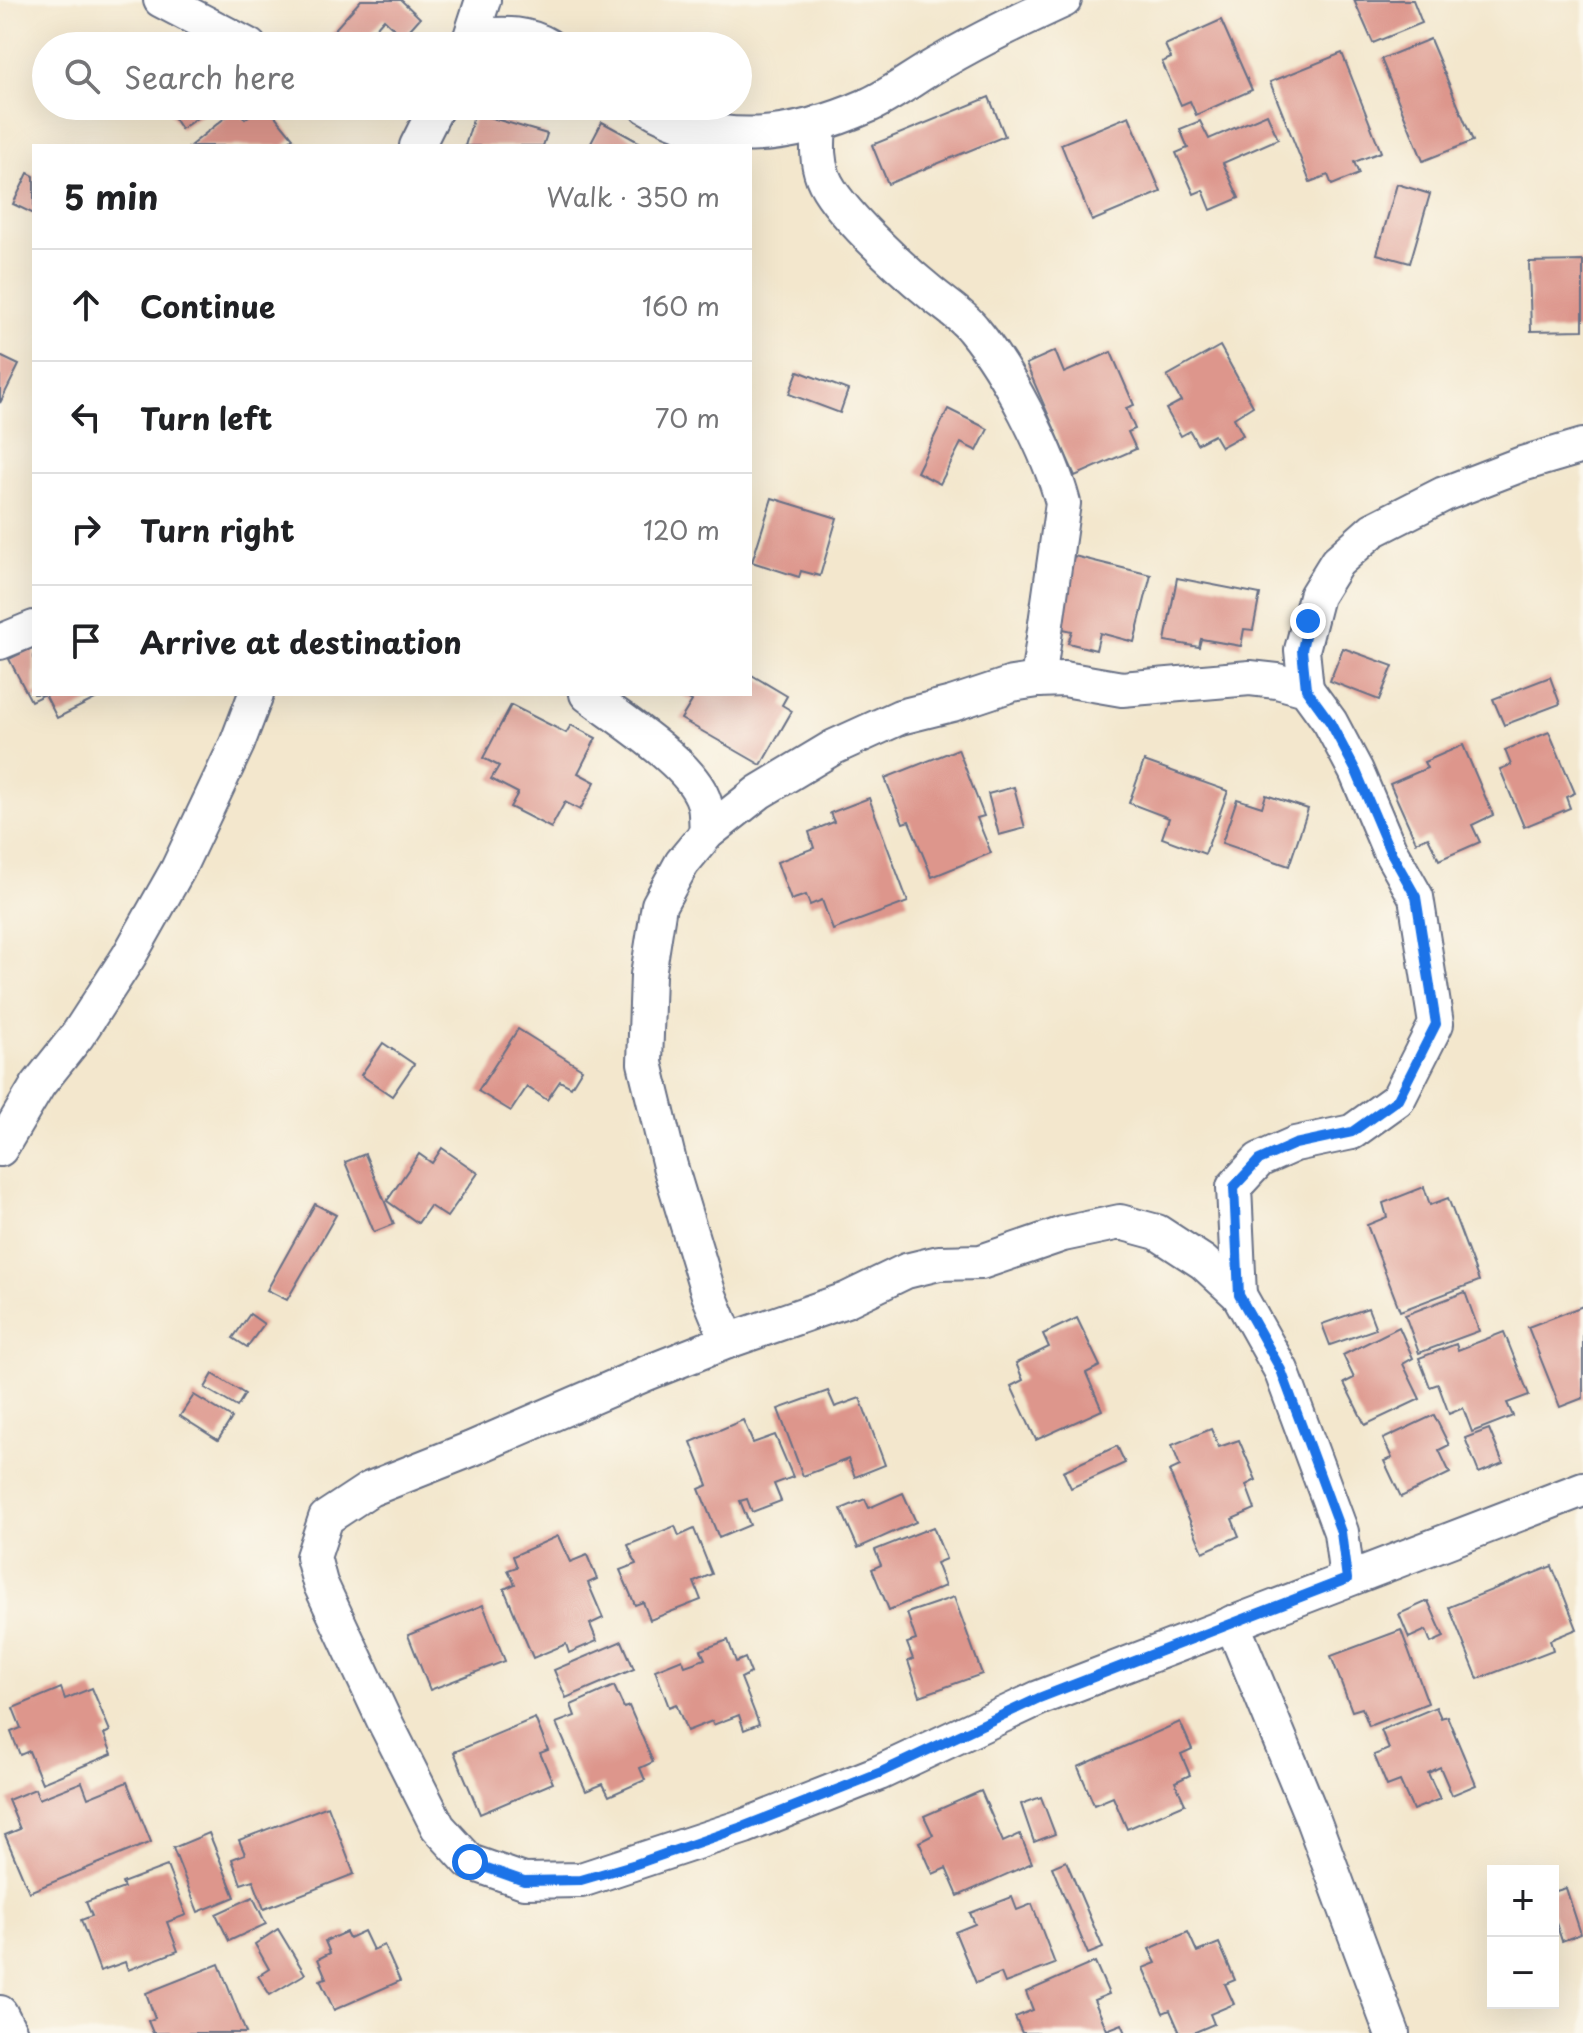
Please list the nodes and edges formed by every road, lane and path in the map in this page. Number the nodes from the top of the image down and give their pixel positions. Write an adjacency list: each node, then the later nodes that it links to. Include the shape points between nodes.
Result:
1 (161, 0): 4 (street)
2 (483, 0): 5 (street)
3 (1064, 0): 8 (street, via 943,60 870,104)
4 (222, 32)
5 (473, 32)
6 (429, 120): 9 (street)
7 (674, 120): 8 (street, via 727,135 760,136)
8 (819, 123): 13 (street, via 817,155 839,205 972,327 1003,373 1055,475 1063,503)
9 (418, 144)
10 (1583, 446): 14 (street, via 1444,494 1373,530 1337,562 1316,596 1302,650)
11 (32, 629): 12 (street)
12 (0, 642)
13 (1038, 680): 14 (street, via 1122,689 1250,678); 17 (street, via 900,717 847,741 759,792)
14 (1306, 689): 19 (street, via 1356,771 1416,897 1436,1024 1398,1099 1352,1132 1295,1144 1259,1160 1234,1187)
15 (255, 696): 18 (street, via 178,869 129,956)
16 (590, 696): 17 (street, via 643,733 694,782 705,803)
17 (707, 833): 20 (street, via 682,863 659,905 648,975 645,1063 670,1166)
18 (0, 1149)
19 (1239, 1295): 20 (street, via 1203,1262 1157,1232 1120,1222 1063,1234 981,1262 939,1263 906,1271 846,1300); 22 (street, via 1281,1370 1341,1532)
20 (728, 1341): 23 (street, via 370,1489 326,1518 313,1557 320,1583 438,1827 470,1862 524,1881 581,1880 636,1864 879,1773 1039,1698)
21 (1583, 1489): 22 (street)
22 (1347, 1579): 23 (street)
23 (1232, 1623): 26 (street)
24 (0, 2013): 25 (street)
25 (10, 2033)
26 (1392, 2033)

